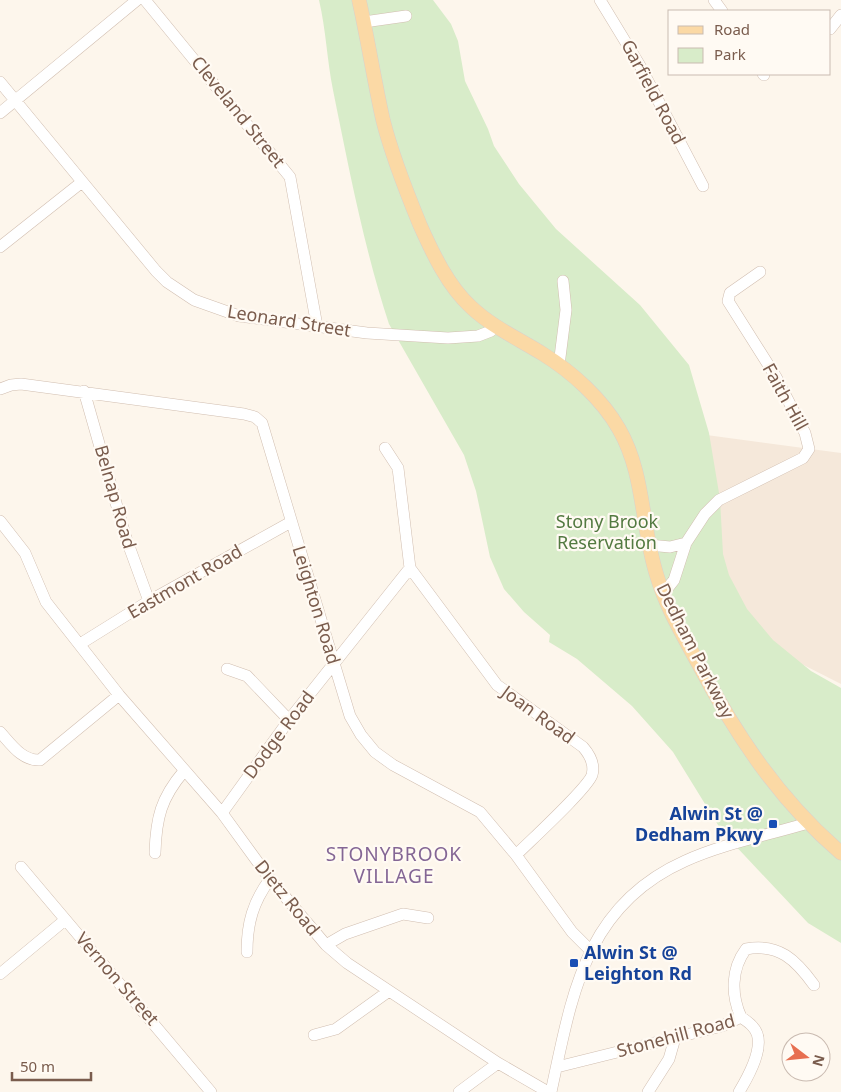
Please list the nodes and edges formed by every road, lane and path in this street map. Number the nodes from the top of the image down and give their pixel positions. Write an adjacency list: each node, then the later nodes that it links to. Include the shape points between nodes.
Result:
1 (137, 0): 10 (street)
2 (145, 0): 17 (street, Cleveland Street, via 290,177)
3 (359, 0): 7 (main road, Dedham Parkway)
4 (600, 0): 13 (street, Garfield Road, via 642,70)
5 (841, 15): 8 (street)
6 (406, 16): 7 (street)
7 (364, 22): 18 (main road, Dedham Parkway, via 390,143 426,239 460,295)
8 (831, 28)
9 (0, 82): 10 (street, Leonard Street)
10 (15, 100): 11 (street); 12 (street, Leonard Street)
11 (0, 113)
12 (82, 182): 14 (street); 17 (street, Leonard Street, via 156,271 180,292 223,312)
13 (703, 186)
14 (0, 247)
15 (760, 272): 25 (street, Faith Hill, via 730,293 728,301 776,377 805,433 809,449 803,458 718,500)
16 (563, 282): 19 (street, via 566,310)
17 (317, 326): 18 (street, Leonard Street, via 448,338 478,336)
18 (495, 326): 19 (main road, Dedham Parkway)
19 (559, 365): 26 (main road, Dedham Parkway, via 612,416 629,449)
20 (0, 389): 21 (street, Leighton Road, via 21,384)
21 (84, 391): 24 (street, Leighton Road, via 256,417 266,431); 29 (street, Belnap Road, via 126,538)
22 (385, 448): 27 (street, via 398,468)
23 (0, 521): 30 (street, via 25,552 46,602)
24 (291, 522): 29 (street, Eastmont Road); 31 (street, Leighton Road)
25 (686, 543): 26 (street, via 670,547); 28 (street, Faith Hill, via 674,580)
26 (649, 545): 28 (main road, Dedham Parkway)
27 (410, 568): 31 (street, Dodge Road); 41 (street, Joan Road, via 497,685 590,755 589,782)
28 (663, 594): 38 (main road, Dedham Parkway, via 720,704 767,775)
29 (149, 601): 30 (street, Eastmont Road)
30 (80, 644): 33 (street, Dietz Road)
31 (334, 664): 34 (street, Dodge Road); 41 (street, Leighton Road, via 350,716 360,735 375,752 480,812)
32 (227, 670): 34 (street, via 247,676)
33 (119, 695): 35 (street, via 40,760 21,755); 36 (street, Dietz Road)
34 (288, 720): 37 (street, Dodge Road)
35 (0, 732)
36 (184, 771): 37 (street, Dietz Road); 39 (street, via 168,790 156,827)
37 (222, 813): 43 (street, Dietz Road)
38 (808, 824): 40 (main road, Dedham Parkway); 47 (street, via 705,853 672,867 623,904)
39 (155, 853)
40 (841, 853)
41 (516, 855): 47 (street, Leighton Road, via 572,932)
42 (21, 867): 45 (street, Vernon Street)
43 (270, 879): 46 (street, Dietz Road); 48 (street, via 259,894 247,928)
44 (428, 918): 46 (street, via 402,914 344,934)
45 (65, 920): 49 (street); 57 (street, Vernon Street)
46 (326, 945): 51 (street, Dietz Road)
47 (590, 950): 56 (street, via 578,981)
48 (247, 952)
49 (0, 974)
50 (814, 985): 52 (street, via 799,965 780,952 760,947 746,950 739,959 734,977 734,1002)
51 (389, 991): 53 (street, via 336,1030); 55 (street, Dietz Road)
52 (741, 1017): 54 (street, Stonehill Road, via 722,1026); 61 (street, Stonehill Road, via 754,1028 758,1039 754,1066)
53 (314, 1035)
54 (675, 1038): 56 (street, Stonehill Road); 60 (street, via 669,1059)
55 (498, 1063): 58 (street); 59 (street, Dietz Road)
56 (556, 1067): 59 (street)
57 (208, 1091)
58 (459, 1092)
59 (550, 1092)
60 (648, 1092)
61 (739, 1092)

